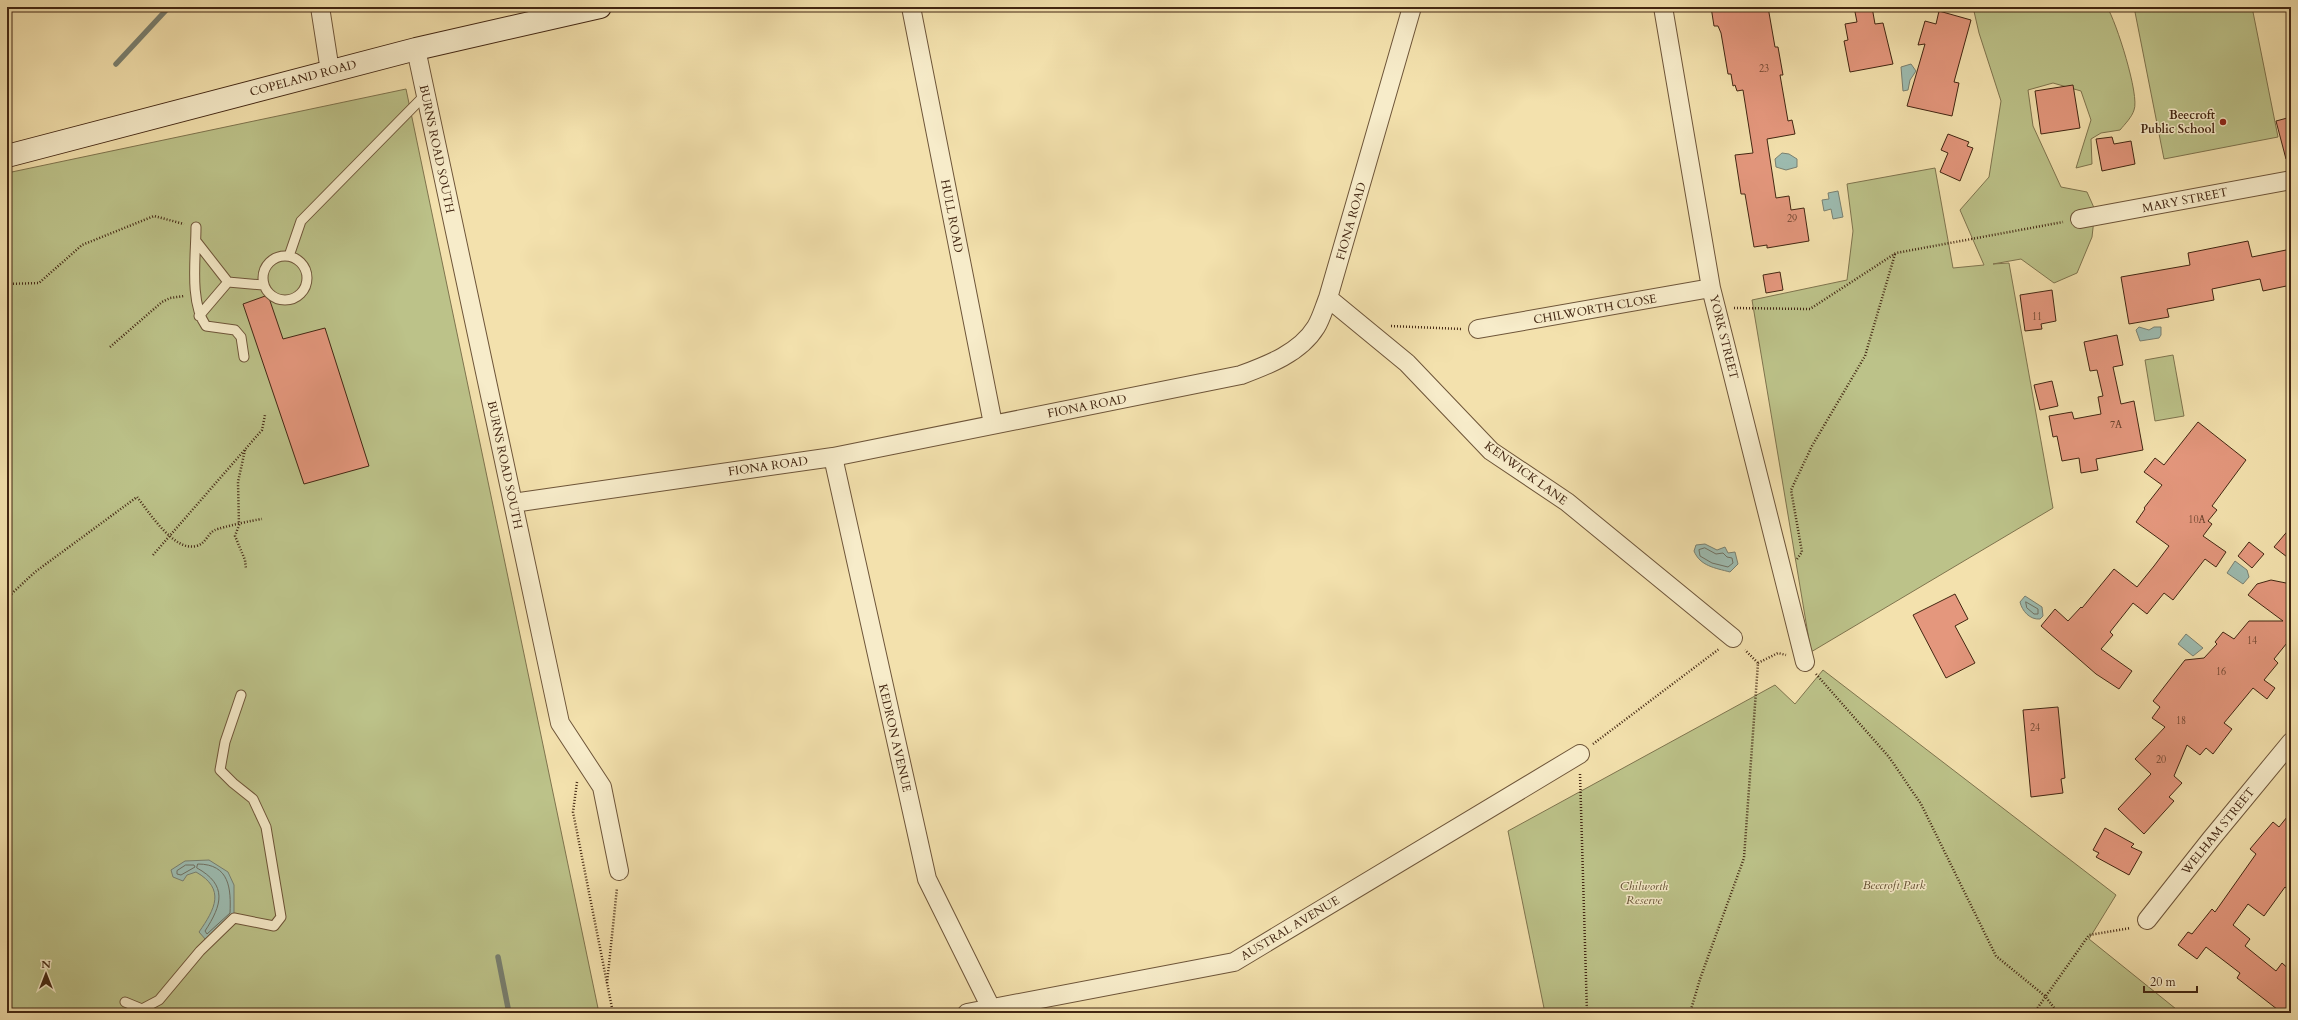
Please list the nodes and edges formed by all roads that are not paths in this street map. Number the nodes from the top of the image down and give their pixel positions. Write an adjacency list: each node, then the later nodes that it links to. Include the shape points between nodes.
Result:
1 (320, 7): 7 (street)
2 (600, 7): 6 (main road, COPELAND ROAD)
3 (911, 7): 22 (street, HULL ROAD)
4 (1412, 7): 18 (street, FIONA ROAD)
5 (1663, 7): 17 (street, YORK STREET)
6 (416, 49): 7 (main road, COPELAND ROAD); 8 (street, BURNS ROAD SOUTH)
7 (330, 71): 9 (main road, COPELAND ROAD)
8 (425, 95): 14 (lane, via 301,221); 24 (street, BURNS ROAD SOUTH)
9 (7, 156)
10 (2291, 180): 11 (street, MARY STREET)
11 (2080, 219)
12 (196, 227): 13 (lane)
13 (196, 240): 15 (lane); 19 (lane, via 196,294)
14 (289, 256): 16 (lane, via 281,256 268,264 264,270); 16 (lane, via 301,263 307,276 307,283 300,295 293,299 279,300 267,292)
15 (228, 282): 16 (lane); 19 (lane)
16 (264, 285)
17 (1712, 288): 20 (street, CHILWORTH CLOSE); 26 (street, YORK STREET)
18 (1328, 298): 22 (street, FIONA ROAD, via 1316,328 1295,350 1270,364 1241,375); 25 (street, KENWICK LANE, via 1407,363 1491,451 1567,502)
19 (199, 316): 21 (lane, via 206,326 236,330 241,337)
20 (1478, 329)
21 (244, 357)
22 (993, 424): 23 (street, FIONA ROAD)
23 (833, 457): 24 (street, FIONA ROAD); 33 (street, KEDRON AVENUE, via 927,879)
24 (513, 503): 30 (street, BURNS ROAD SOUTH, via 560,722 602,787)
25 (1733, 638)
26 (1805, 662)
27 (241, 695): 32 (lane, via 225,742 220,770 253,799 266,827 281,917 274,926 234,918 200,951 159,1000 142,1009)
28 (2291, 742): 31 (street, WELHAM STREET)
29 (1580, 754): 33 (street, AUSTRAL AVENUE, via 1234,962)
30 (619, 871)
31 (2143, 924)
32 (125, 1002)
33 (991, 1008): 34 (street, AUSTRAL AVENUE)
34 (967, 1013)

